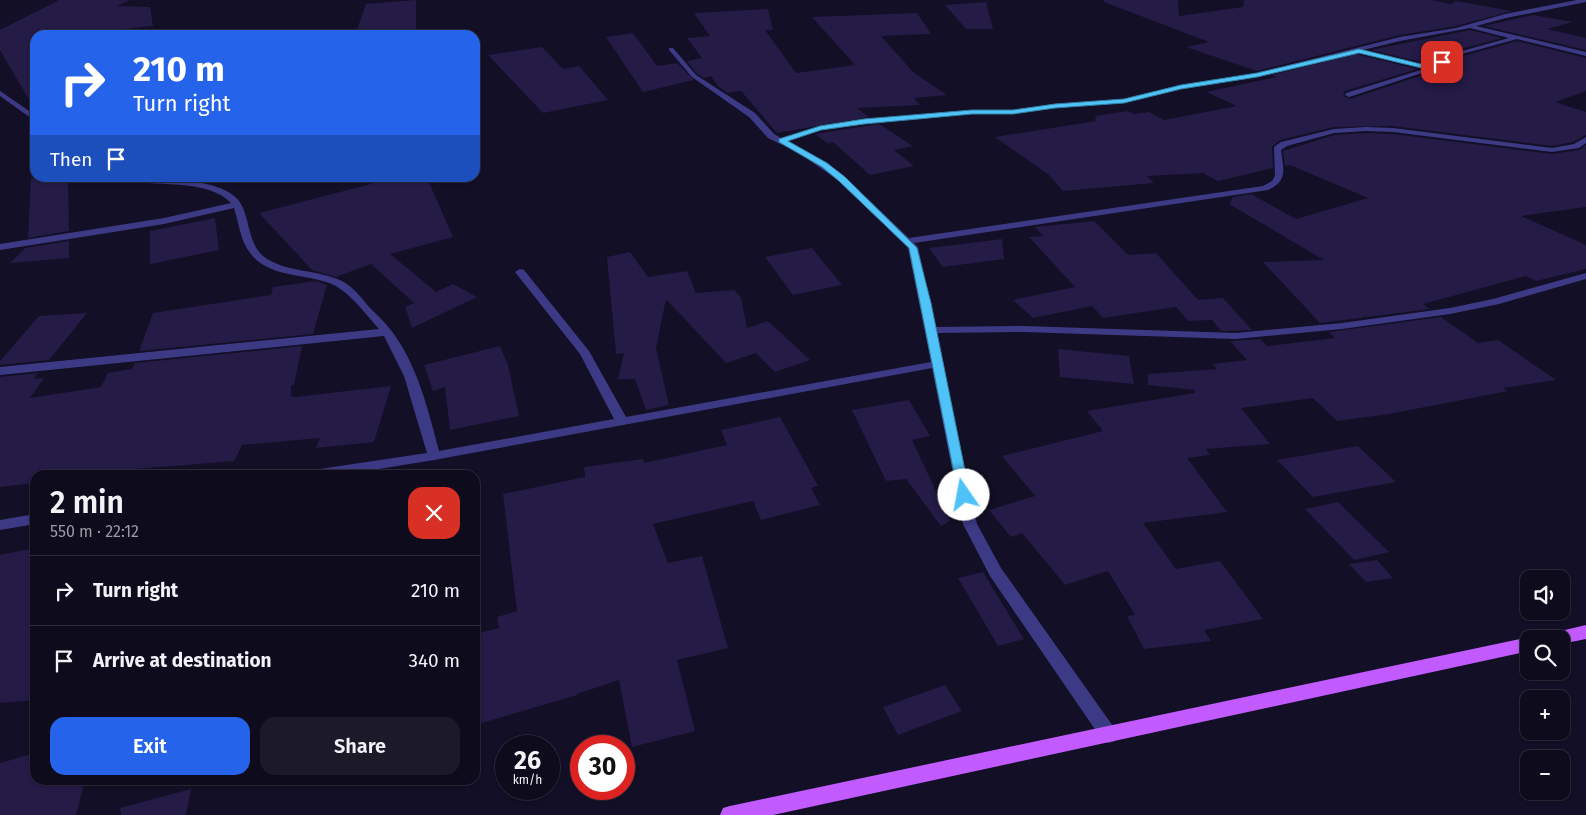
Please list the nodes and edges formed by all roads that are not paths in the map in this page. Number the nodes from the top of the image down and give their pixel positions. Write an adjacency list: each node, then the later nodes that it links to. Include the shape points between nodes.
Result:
1 (1586, 0): 2 (street)
2 (1470, 26): 3 (street); 5 (street)
3 (1515, 38): 6 (street); 7 (street, via 1453,55)
4 (671, 49): 12 (street, via 694,76 752,115 771,136)
5 (1359, 51): 7 (street); 12 (street, via 1117,102 864,122 820,128)
6 (1586, 54)
7 (1430, 68): 9 (street)
8 (0, 93): 10 (street)
9 (1349, 95)
10 (30, 115)
11 (1586, 139): 15 (street, via 1576,146 1552,150 1393,130 1334,131 1284,144 1278,149 1279,176 1276,183 1265,188)
12 (782, 140): 15 (street, via 825,165)
13 (141, 182): 14 (street, via 213,188 226,192)
14 (237, 204): 16 (street, via 164,221); 20 (street, via 253,250 259,257 282,269 336,282)
15 (908, 241): 19 (street, via 918,263)
16 (0, 247)
17 (520, 272): 23 (street, via 585,354)
18 (1586, 276): 19 (street, via 1496,302 1450,311 1236,336 1024,329)
19 (932, 330): 21 (street)
20 (387, 332): 22 (street); 24 (street, via 407,366)
21 (937, 364): 23 (street); 31 (street, via 970,524 995,572)
22 (0, 371)
23 (622, 422): 24 (street)
24 (434, 456): 25 (street)
25 (345, 470)
26 (30, 520): 27 (street)
27 (0, 525)
28 (1586, 632): 29 (main road)
29 (1570, 636)
30 (1520, 646): 31 (main road)
31 (1109, 736): 32 (main road)
32 (740, 814)

